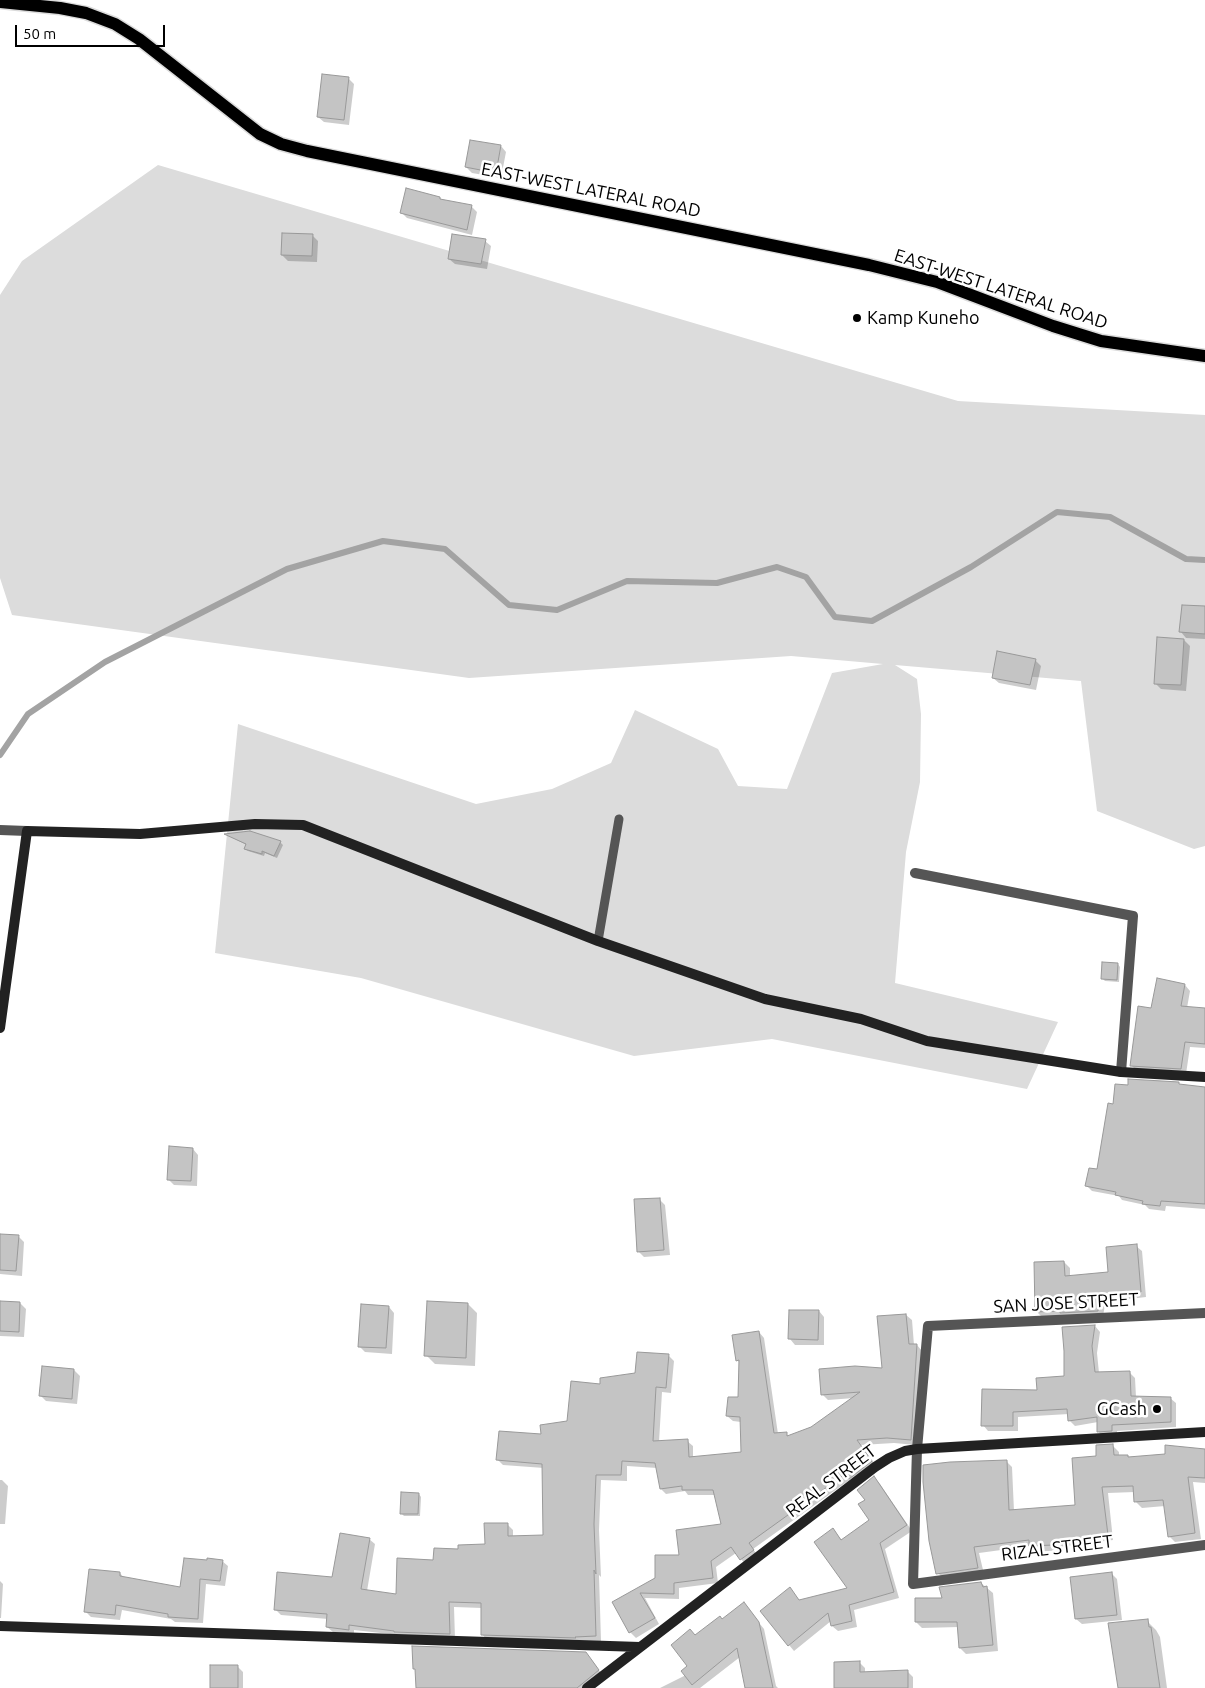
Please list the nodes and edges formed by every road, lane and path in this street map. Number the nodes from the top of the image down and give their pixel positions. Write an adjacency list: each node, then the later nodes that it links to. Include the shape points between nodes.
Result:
1 (0, 2): 2 (main road, EAST-WEST LATERAL ROAD, via 60,8 115,24 139,39 260,134 298,149 896,271 956,288 1101,341)
2 (1205, 356)
3 (619, 820): 7 (lane)
4 (0, 830): 5 (street)
5 (27, 831): 7 (street, via 140,834 256,824 303,825); 8 (street)
6 (916, 873): 9 (street, via 1133,916)
7 (598, 941): 9 (street, via 765,999 861,1019 927,1042)
8 (0, 1028)
9 (1121, 1072): 10 (street)
10 (1205, 1077)
11 (1205, 1313): 13 (street, SAN JOSE STREET, via 928,1326)
12 (1205, 1432): 13 (street, REAL STREET)
13 (917, 1449): 14 (street, RIZAL STREET, via 913,1584); 16 (street, REAL STREET, via 905,1451 875,1467)
14 (1205, 1545)
15 (0, 1626): 16 (street)
16 (640, 1647): 17 (street, REAL STREET)
17 (587, 1688)

